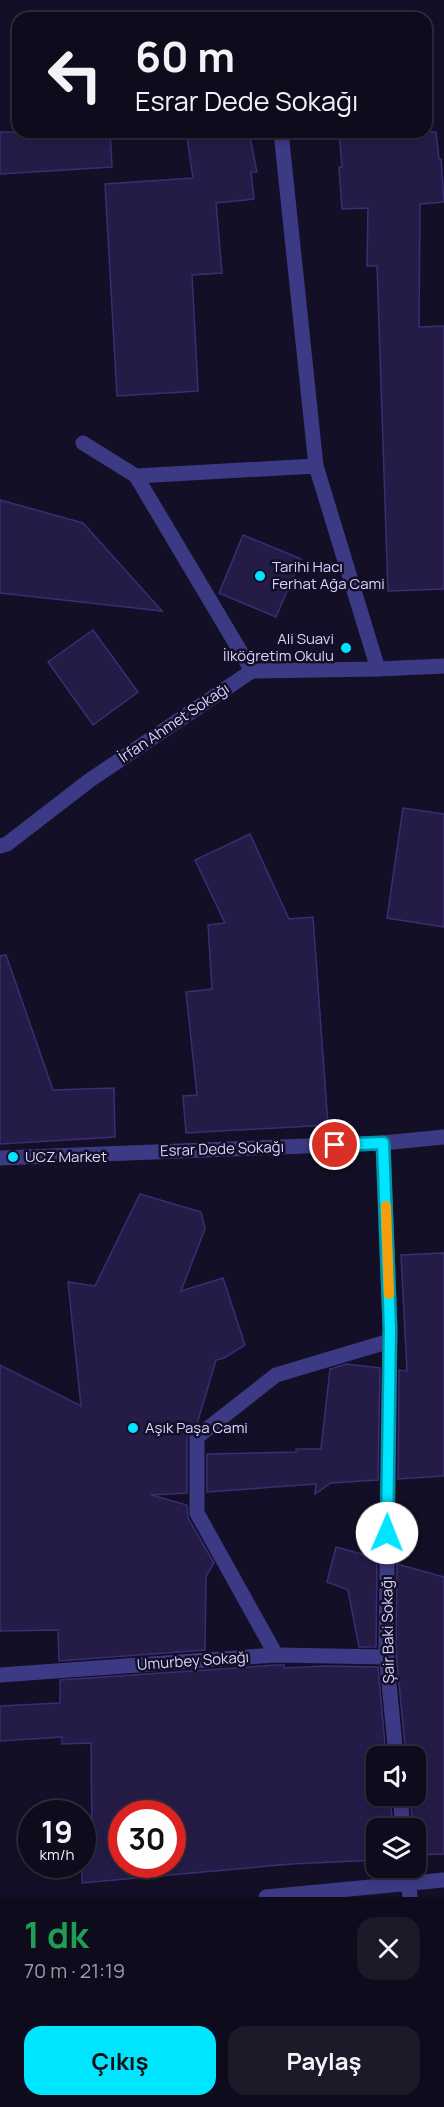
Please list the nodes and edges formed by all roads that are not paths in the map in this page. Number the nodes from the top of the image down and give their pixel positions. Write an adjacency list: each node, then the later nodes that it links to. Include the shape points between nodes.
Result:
1 (282, 138): 3 (street)
2 (83, 443): 4 (street)
3 (316, 466): 4 (street); 6 (street)
4 (136, 476): 7 (street)
5 (444, 666): 6 (street)
6 (378, 669): 7 (street)
7 (252, 671): 8 (street, İrfan Ahmet Sokağı)
8 (0, 846)
9 (444, 1137): 10 (street, Esrar Dede Sokağı)
10 (383, 1143): 11 (street, Esrar Dede Sokağı); 12 (street, Şair Baki Sokağı)
11 (0, 1158)
12 (390, 1341): 13 (street, via 276,1375 197,1437 197,1513); 14 (street, Şair Baki Sokağı)
13 (276, 1655): 14 (street, Umurbey Sokağı); 15 (street, Umurbey Sokağı)
14 (387, 1658): 16 (street, Şair Baki Sokağı)
15 (0, 1675)
16 (395, 1746)
17 (444, 1880): 18 (street)
18 (409, 1891): 19 (street)
19 (267, 1897)

